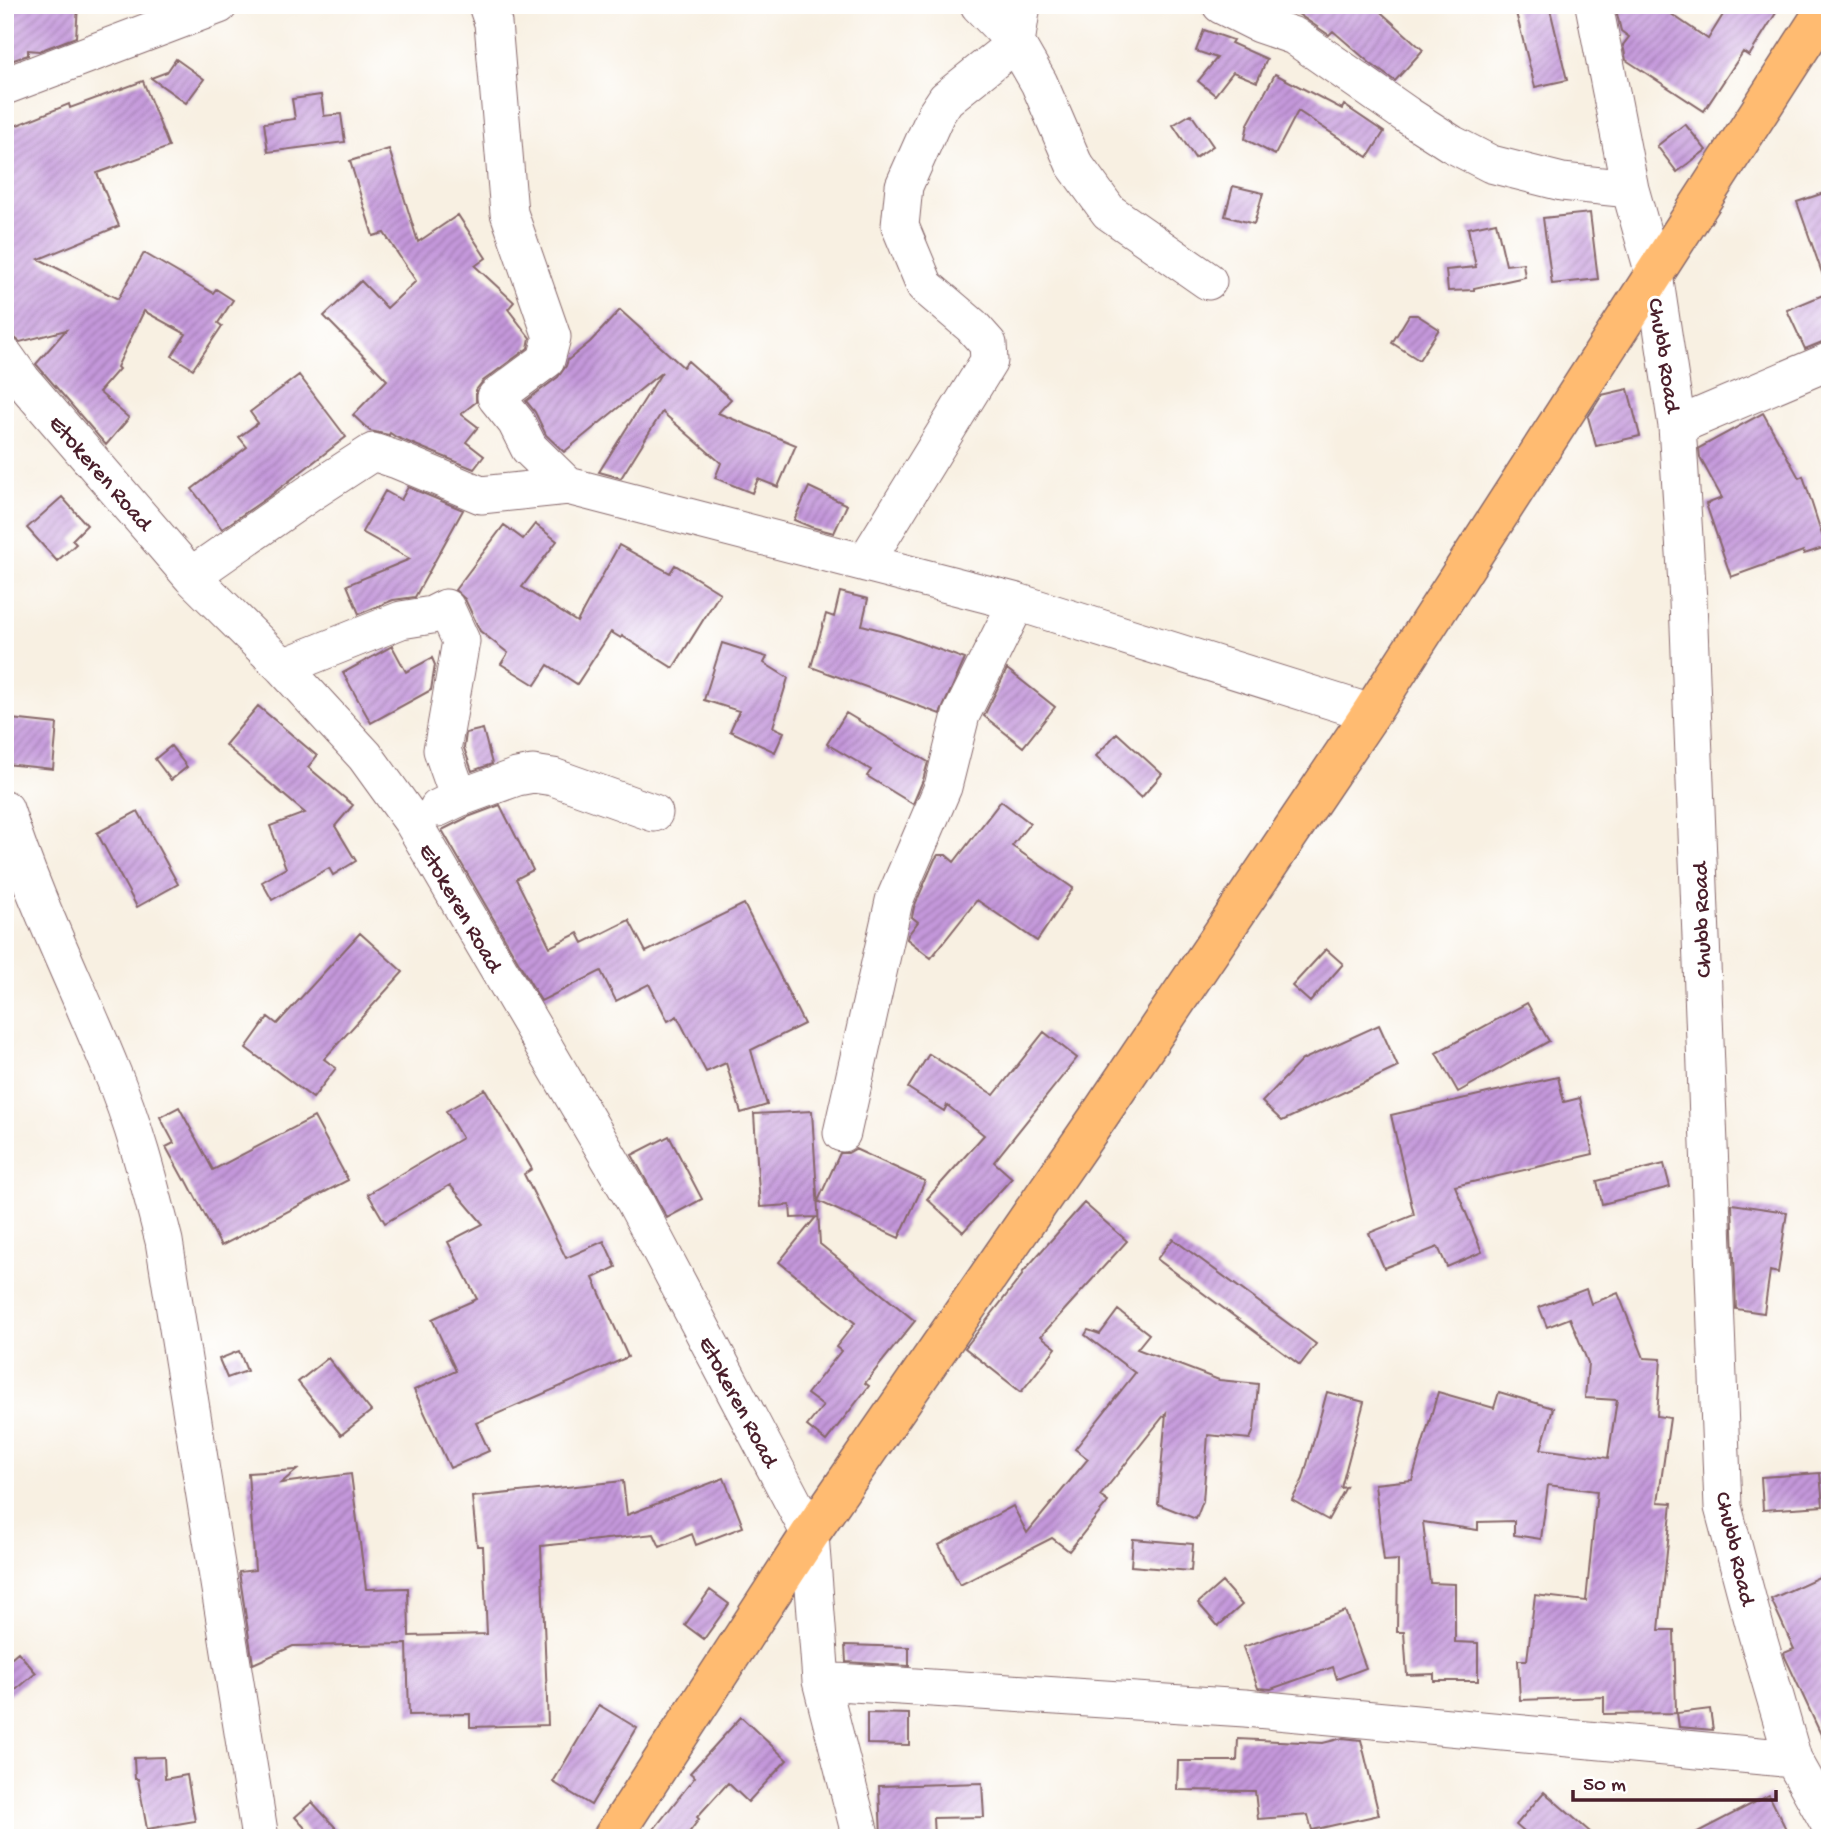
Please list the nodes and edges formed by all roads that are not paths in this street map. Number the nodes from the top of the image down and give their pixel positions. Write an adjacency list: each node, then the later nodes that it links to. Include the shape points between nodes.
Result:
1 (219, 5): 10 (street)
2 (487, 5): 17 (street, via 493,23 509,213 552,337 545,360 496,397 529,448)
3 (979, 5): 9 (street)
4 (1022, 5): 9 (street)
5 (1221, 5): 8 (street)
6 (1594, 5): 11 (street, Chubb Road)
7 (1828, 5): 12 (main road)
8 (1267, 15): 11 (street, via 1407,115 1491,164 1562,181)
9 (1016, 43): 13 (street, via 1074,164 1109,212); 18 (street, via 946,99 904,186 900,226 925,286 988,344 989,361)
10 (5, 86)
11 (1630, 189): 12 (street, Chubb Road)
12 (1654, 274): 16 (street, Chubb Road); 22 (main road)
13 (1208, 281)
14 (5, 356): 19 (street, Etokeren Road)
15 (1830, 361): 16 (street)
16 (1677, 426): 30 (street, Chubb Road, via 1688,601 1723,1507)
17 (568, 486): 18 (street); 19 (street, via 481,495 373,452)
18 (865, 563): 20 (street)
19 (191, 576): 21 (street, Etokeren Road)
20 (1017, 602): 22 (street); 27 (street, via 961,715 943,787 894,901)
21 (283, 667): 23 (street, via 401,620 446,608 461,641 442,750); 26 (street, Etokeren Road, via 365,756)
22 (1371, 713): 28 (main road)
23 (459, 798): 25 (street, via 533,774); 26 (street)
24 (5, 808): 32 (street, via 19,852 112,1070 164,1241)
25 (654, 813)
26 (412, 821): 28 (street, Etokeren Road, via 635,1202)
27 (842, 1133)
28 (810, 1534): 29 (street); 33 (main road)
29 (821, 1681): 30 (street, via 1245,1708); 34 (street)
30 (1793, 1759): 31 (street, Chubb Road)
31 (1830, 1825)
32 (260, 1838)
33 (612, 1838)
34 (861, 1838)

